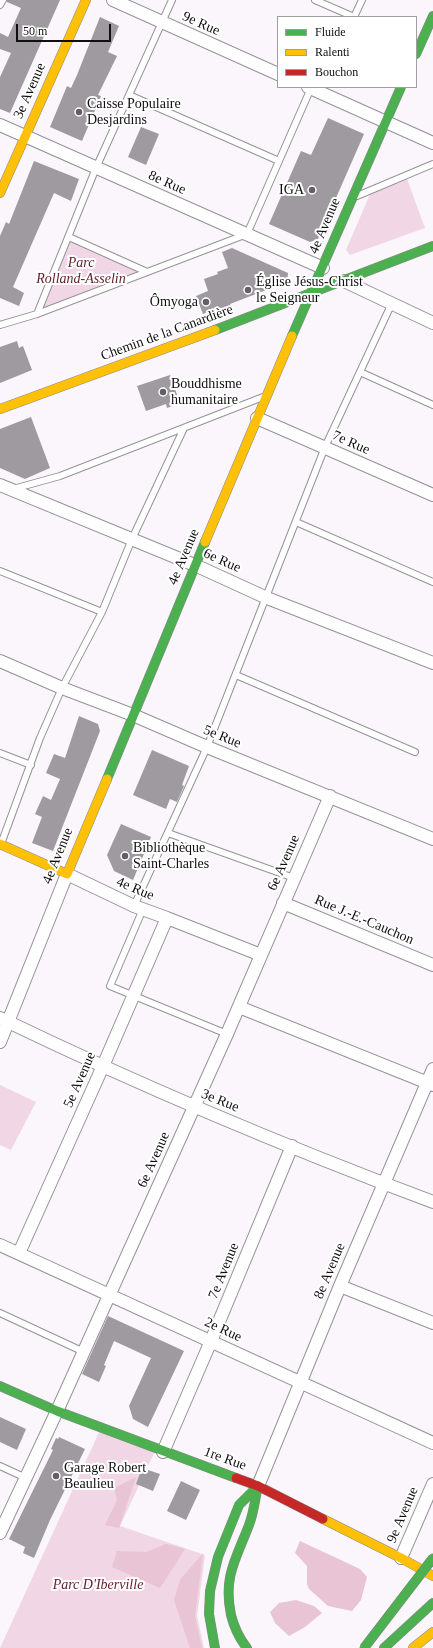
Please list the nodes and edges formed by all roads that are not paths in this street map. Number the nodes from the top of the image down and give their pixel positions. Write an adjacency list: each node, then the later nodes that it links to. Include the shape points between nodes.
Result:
1 (2, 0): 7 (lane)
2 (86, 0): 19 (main road, 3e Avenue)
3 (112, 0): 11 (street, 9e Rue)
4 (172, 0): 11 (lane)
5 (316, 0): 8 (lane)
6 (362, 0): 9 (lane)
7 (0, 6)
8 (352, 16)
9 (354, 16)
10 (433, 16): 12 (main road)
11 (162, 23): 13 (street, 9e Rue); 16 (lane)
12 (417, 52)
13 (277, 74)
14 (402, 88): 17 (main road, 4e Avenue)
15 (315, 89): 17 (street); 21 (lane)
16 (130, 95): 21 (lane); 23 (lane)
17 (386, 122): 20 (street); 25 (main road, 4e Avenue)
18 (0, 125): 19 (street, 8e Rue)
19 (25, 136): 23 (street, 8e Rue); 24 (main road, 3e Avenue)
20 (433, 143)
21 (279, 162): 26 (lane)
22 (433, 164): 25 (lane)
23 (96, 168): 26 (street, 8e Rue); 27 (lane)
24 (0, 193)
25 (353, 198): 29 (main road, 4e Avenue)
26 (247, 234): 29 (street, 8e Rue); 30 (lane)
27 (69, 236): 30 (lane); 34 (lane)
28 (433, 246): 31 (main road, Chemin de la Canardière)
29 (323, 268): 32 (main road, 4e Avenue)
30 (147, 272): 34 (lane)
31 (344, 281): 32 (main road, Chemin de la Canardière); 33 (street)
32 (311, 294): 38 (main road, 4e Avenue); 40 (main road, Chemin de la Canardière)
33 (392, 303): 35 (street); 37 (lane)
34 (37, 314): 36 (lane)
35 (433, 323)
36 (0, 325)
37 (360, 372): 39 (lane); 43 (lane)
38 (266, 396): 41 (main road, 4e Avenue); 42 (lane)
39 (433, 404)
40 (0, 409)
41 (257, 418): 43 (street, 7e Rue); 48 (main road, 4e Avenue)
42 (184, 428): 44 (lane, via 60,476); 47 (lane)
43 (324, 447): 45 (street, 7e Rue); 46 (lane)
44 (6, 487): 47 (street, 6e Rue)
45 (433, 495)
46 (296, 522): 50 (lane); 51 (lane)
47 (132, 539): 48 (street, 6e Rue); 52 (lane)
48 (197, 566): 51 (street, 6e Rue); 57 (main road, 4e Avenue)
49 (0, 571): 52 (lane)
50 (433, 582)
51 (266, 598): 54 (street, 6e Rue); 55 (lane)
52 (102, 612): 56 (lane)
53 (0, 661): 56 (street, 5e Rue)
54 (433, 663)
55 (236, 675): 58 (lane); 59 (lane)
56 (62, 688): 57 (street, 5e Rue); 61 (lane)
57 (133, 715): 58 (street, 5e Rue); 66 (main road, 4e Avenue)
58 (207, 747): 62 (street, 5e Rue); 63 (lane)
59 (415, 752)
60 (0, 753): 61 (lane)
61 (31, 765): 65 (lane)
62 (330, 796): 64 (street, 5e Rue); 67 (street, 6e Avenue)
63 (168, 832): 67 (lane); 69 (lane)
64 (433, 839)
65 (0, 845): 66 (main road, 4e Rue)
66 (67, 874): 69 (street, 4e Rue); 75 (street, 4e Avenue)
67 (294, 878): 68 (street, 6e Avenue)
68 (283, 903): 71 (street, 6e Avenue); 72 (street, Rue J.-E.-Cauchon)
69 (138, 908): 70 (street, 4e Rue); 73 (lane, via 110,986)
70 (167, 918): 71 (street, 4e Rue); 73 (street, 5e Avenue)
71 (261, 955): 74 (street, 6e Avenue)
72 (433, 965)
73 (134, 995): 76 (lane); 78 (street, 5e Avenue)
74 (239, 1007): 76 (street, 6e Avenue); 80 (street)
75 (4, 1020): 77 (street, 4e Avenue); 78 (street, 3e Rue)
76 (227, 1034): 81 (street, 6e Avenue)
77 (0, 1042)
78 (103, 1066): 81 (street, 3e Rue); 86 (street, 5e Avenue)
79 (433, 1069): 80 (street, 8e Avenue)
80 (430, 1084): 83 (street, 8e Avenue)
81 (195, 1106): 82 (street, 3e Rue); 88 (street, 6e Avenue)
82 (292, 1146): 83 (street, 3e Rue); 91 (street, 7e Avenue)
83 (384, 1184): 84 (street, 3e Rue); 87 (street, 8e Avenue)
84 (433, 1202)
85 (0, 1245): 86 (street, 2e Rue)
86 (19, 1253): 88 (street, 2e Rue)
87 (340, 1286): 90 (street); 93 (street, 8e Avenue)
88 (110, 1295): 91 (street, 2e Rue); 92 (street, 6e Avenue)
89 (0, 1313): 92 (lane)
90 (433, 1323)
91 (211, 1341): 93 (street, 2e Rue); 97 (street, 7e Avenue)
92 (84, 1352): 95 (street, 6e Avenue)
93 (301, 1382): 96 (street, 2e Rue); 101 (street, 8e Avenue)
94 (0, 1386): 95 (main road, 1re Rue)
95 (57, 1411): 97 (main road, 1re Rue); 99 (street, 6e Avenue)
96 (433, 1443)
97 (163, 1452): 101 (main road, 1re Rue)
98 (0, 1466): 99 (lane)
99 (26, 1478): 102 (street, 6e Avenue)
100 (433, 1484): 103 (street, 9e Avenue)
101 (258, 1486): 103 (main road, 1re Rue); 109 (main road, via 239,1505 218,1557 210,1591 209,1614); 110 (main road, via 254,1510 231,1568 227,1594 233,1624 240,1640)
102 (0, 1533)
103 (401, 1558): 105 (main road, 1re Rue)
104 (433, 1558): 111 (main road, bridge)
105 (433, 1576)
106 (433, 1603): 112 (main road)
107 (433, 1632): 113 (main road)
108 (433, 1644): 114 (main road)
109 (215, 1648)
110 (247, 1648)
111 (364, 1648)
112 (384, 1648)
113 (413, 1648)
114 (427, 1648)

